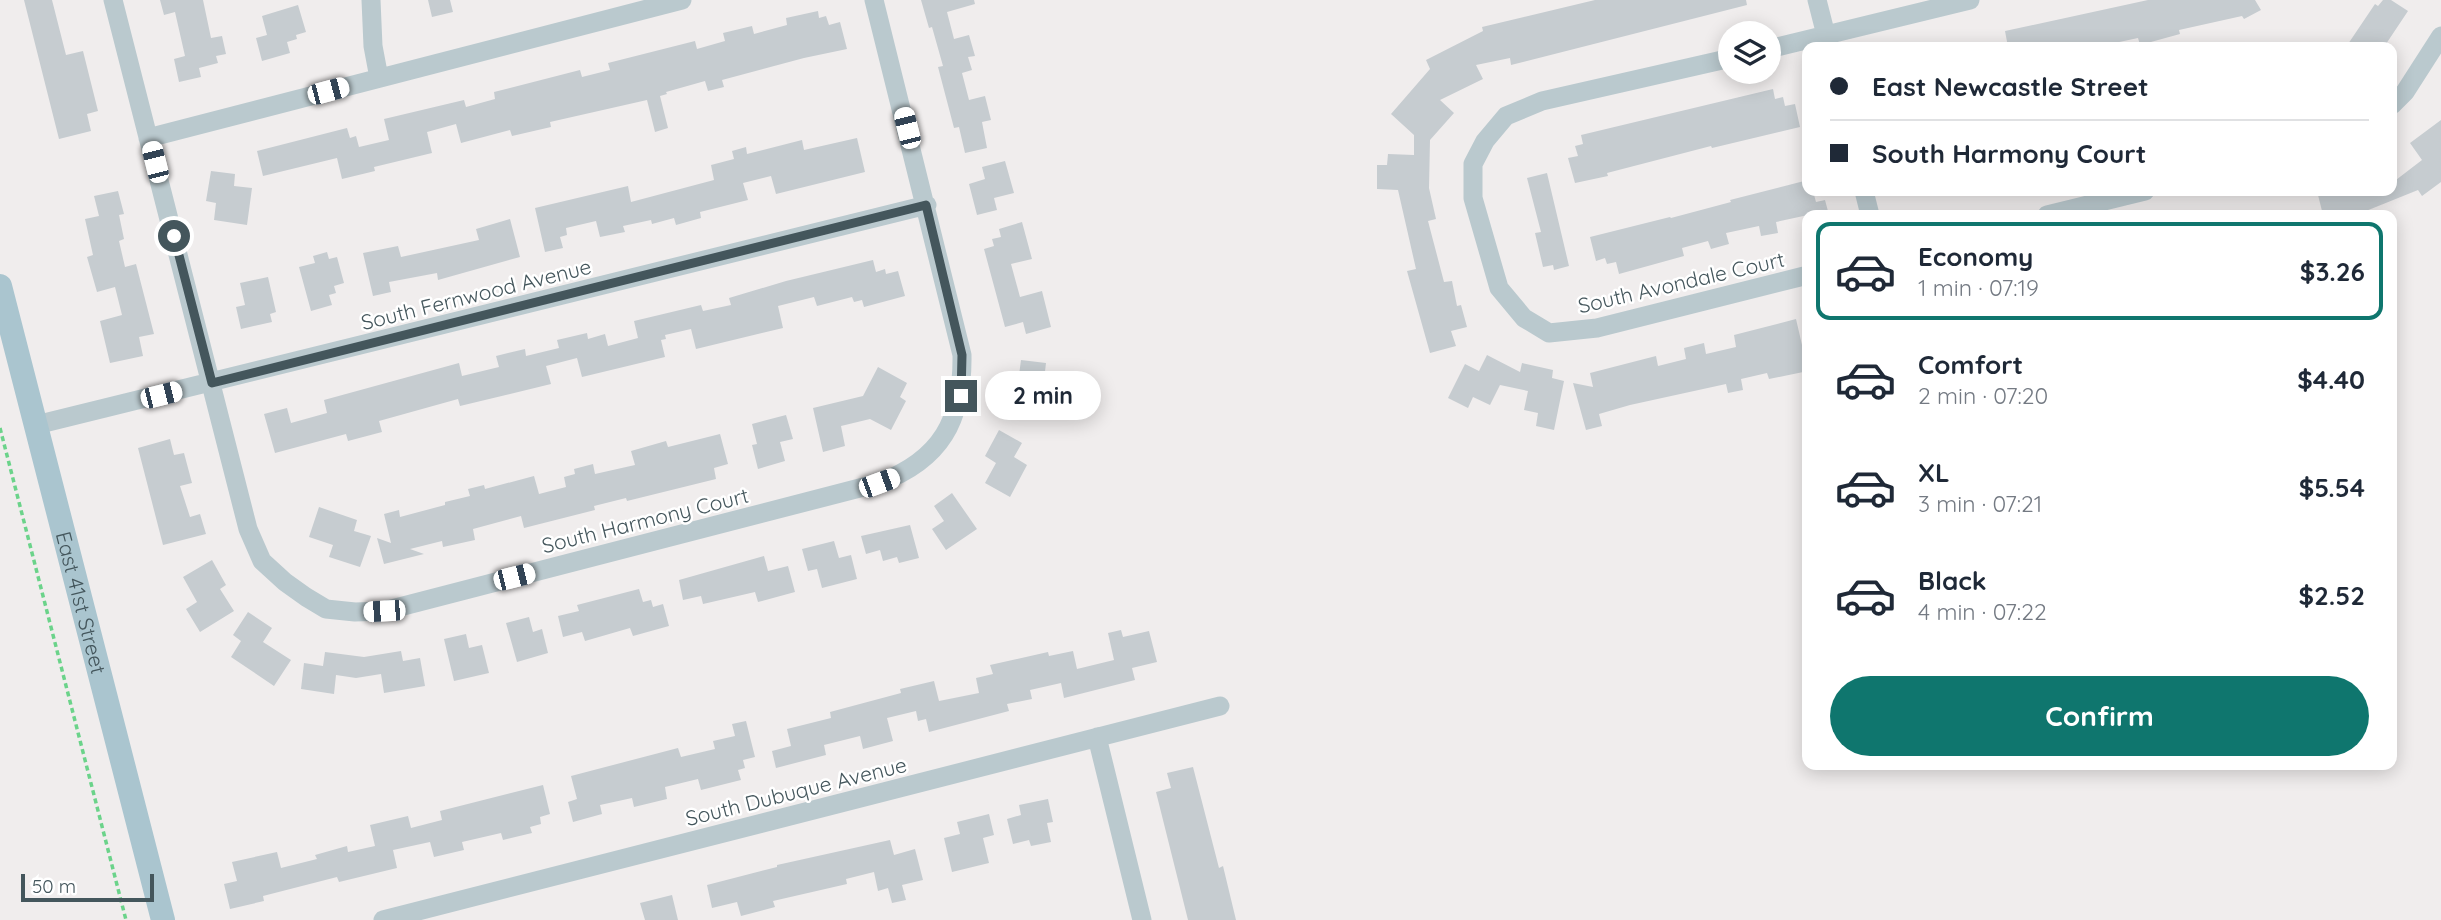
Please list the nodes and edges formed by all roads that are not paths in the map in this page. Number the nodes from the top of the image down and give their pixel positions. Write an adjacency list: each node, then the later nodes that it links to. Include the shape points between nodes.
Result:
1 (113, 0): 14 (street, South Harmony Court)
2 (371, 0): 12 (street)
3 (682, 0): 12 (street)
4 (874, 0): 16 (street, South Harmony Court)
5 (1817, 0): 8 (street)
6 (1970, 0): 8 (street)
7 (2441, 36): 13 (street)
8 (1827, 42)
9 (1802, 45): 10 (street)
10 (1781, 48)
11 (1718, 61): 18 (street, South Avondale Court, via 1542,101 1506,116 1473,164 1473,198 1499,288 1524,318 1549,333 1597,328)
12 (379, 78): 14 (street)
13 (2397, 100)
14 (148, 138): 20 (street, South Harmony Court)
15 (2125, 196): 17 (street)
16 (926, 205): 20 (street, South Fernwood Avenue); 20 (street, South Harmony Court, via 963,376 961,396 947,431 912,468 879,483 384,611 326,608 262,561 248,529)
17 (2067, 210)
18 (1802, 277)
19 (0, 286): 21 (main road, East 41st Street)
20 (212, 383): 21 (street, South Fernwood Avenue)
21 (36, 425): 24 (main road, East 41st Street)
22 (1220, 706): 23 (street, South Dubuque Avenue)
23 (1097, 737): 25 (street, South Dubuque Avenue); 26 (street)
24 (163, 920)
25 (383, 920)
26 (1142, 920)

